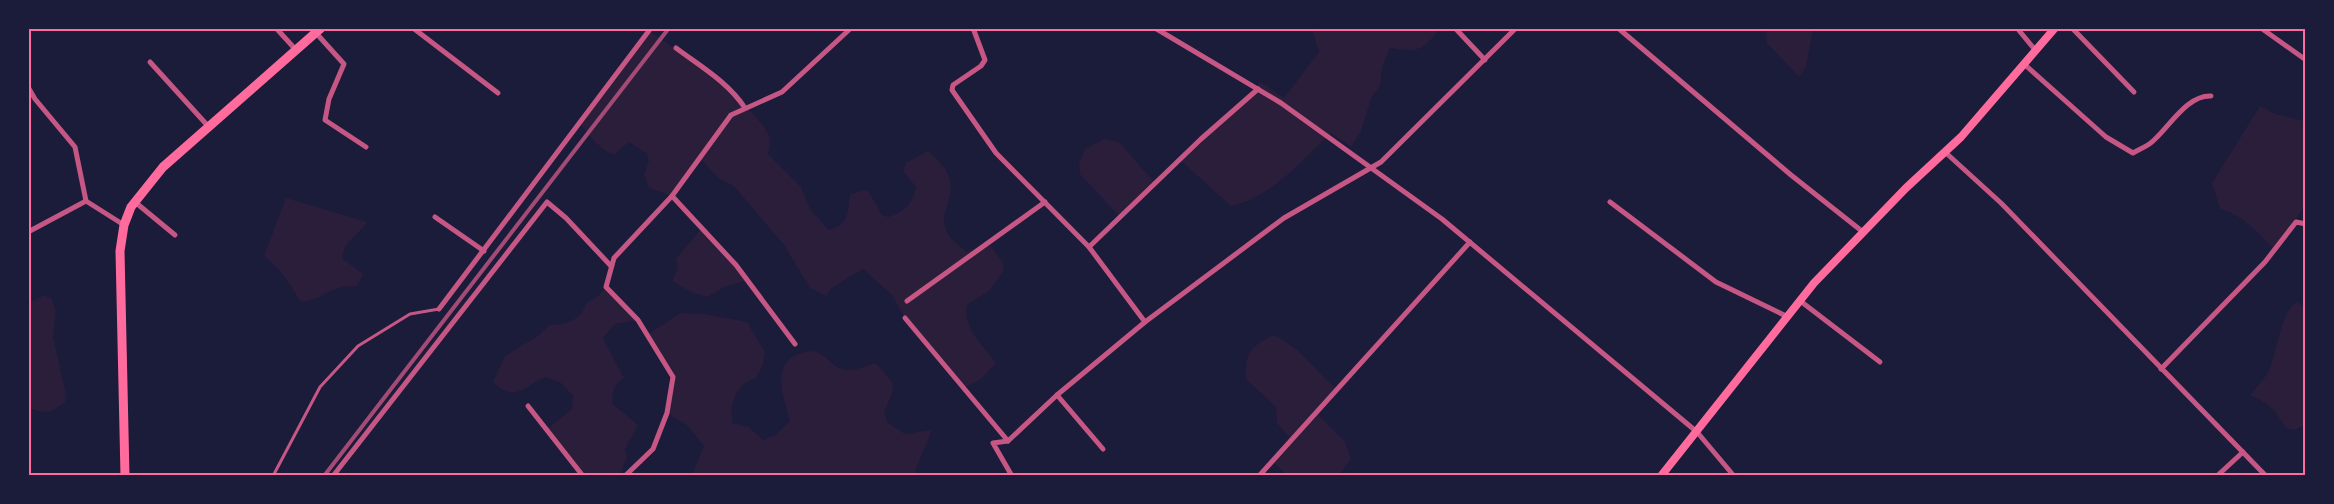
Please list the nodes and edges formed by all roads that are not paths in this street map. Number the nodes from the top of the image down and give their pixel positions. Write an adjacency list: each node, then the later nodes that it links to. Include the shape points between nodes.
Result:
1 (276, 28): 16 (street)
2 (413, 28): 25 (street)
3 (651, 28): 45 (street)
4 (851, 28): 27 (street, via 782,92)
5 (973, 28): 35 (street, via 985,60 953,85 952,90 996,153)
6 (1155, 28): 23 (street)
7 (1455, 28): 18 (street)
8 (1516, 28): 18 (street)
9 (1618, 28): 41 (street)
10 (2018, 28): 17 (street)
11 (2055, 28): 17 (main road)
12 (2072, 28): 24 (street)
13 (2261, 28): 19 (street)
14 (319, 31): 16 (highway); 29 (street, via 344,64 329,99 326,120)
15 (676, 48): 27 (street, via 738,97)
16 (296, 50): 28 (highway)
17 (2036, 51): 21 (main road)
18 (1485, 60): 31 (street)
19 (2306, 60)
20 (150, 62): 28 (street)
21 (2024, 64): 26 (street, via 2106,137 2133,153 2153,141 2169,122 2202,96); 30 (main road)
22 (28, 87): 33 (street, via 75,147)
23 (1258, 89): 31 (street); 44 (street)
24 (2134, 92)
25 (498, 93)
26 (2211, 96)
27 (745, 108): 32 (street, via 731,115)
28 (208, 126): 34 (highway, via 163,166)
29 (366, 147)
30 (1945, 152): 41 (main road); 55 (street, via 2007,209)
31 (1374, 168): 43 (street); 52 (street, via 1284,218)
32 (672, 196): 46 (street); 53 (street, via 736,265)
33 (86, 201): 39 (street); 40 (street)
34 (135, 202): 39 (highway); 42 (street)
35 (1045, 202): 44 (street); 48 (street)
36 (1610, 202): 50 (street, via 1716,282)
37 (435, 217): 45 (street)
38 (2306, 224): 55 (street, via 2296,222 2265,262)
39 (124, 225): 62 (highway, via 120,251)
40 (28, 232)
41 (1863, 232): 47 (main road)
42 (175, 235)
43 (1470, 242): 58 (street); 68 (street)
44 (1089, 247): 52 (street)
45 (484, 251): 49 (street)
46 (611, 266): 64 (street, via 548,202); 66 (street, via 606,287 638,320 673,377 667,413 653,449)
47 (1798, 300): 50 (main road); 54 (street)
48 (907, 301)
49 (439, 309): 63 (lane, via 410,314 358,346 320,387)
50 (1786, 316): 58 (main road)
51 (905, 318): 59 (street)
52 (1145, 322): 56 (street)
53 (795, 344)
54 (1880, 362)
55 (2161, 369): 61 (street)
56 (1057, 395): 59 (street); 60 (street)
57 (528, 406): 65 (street)
58 (1697, 432): 69 (main road); 70 (street)
59 (1008, 441): 67 (street, via 993,443)
60 (1103, 448)
61 (2243, 452): 71 (street); 72 (street)
62 (125, 476)
63 (273, 476)
64 (333, 476)
65 (583, 476)
66 (626, 476)
67 (1012, 476)
68 (1259, 476)
69 (1661, 476)
70 (1734, 476)
71 (2217, 476)
72 (2266, 476)

